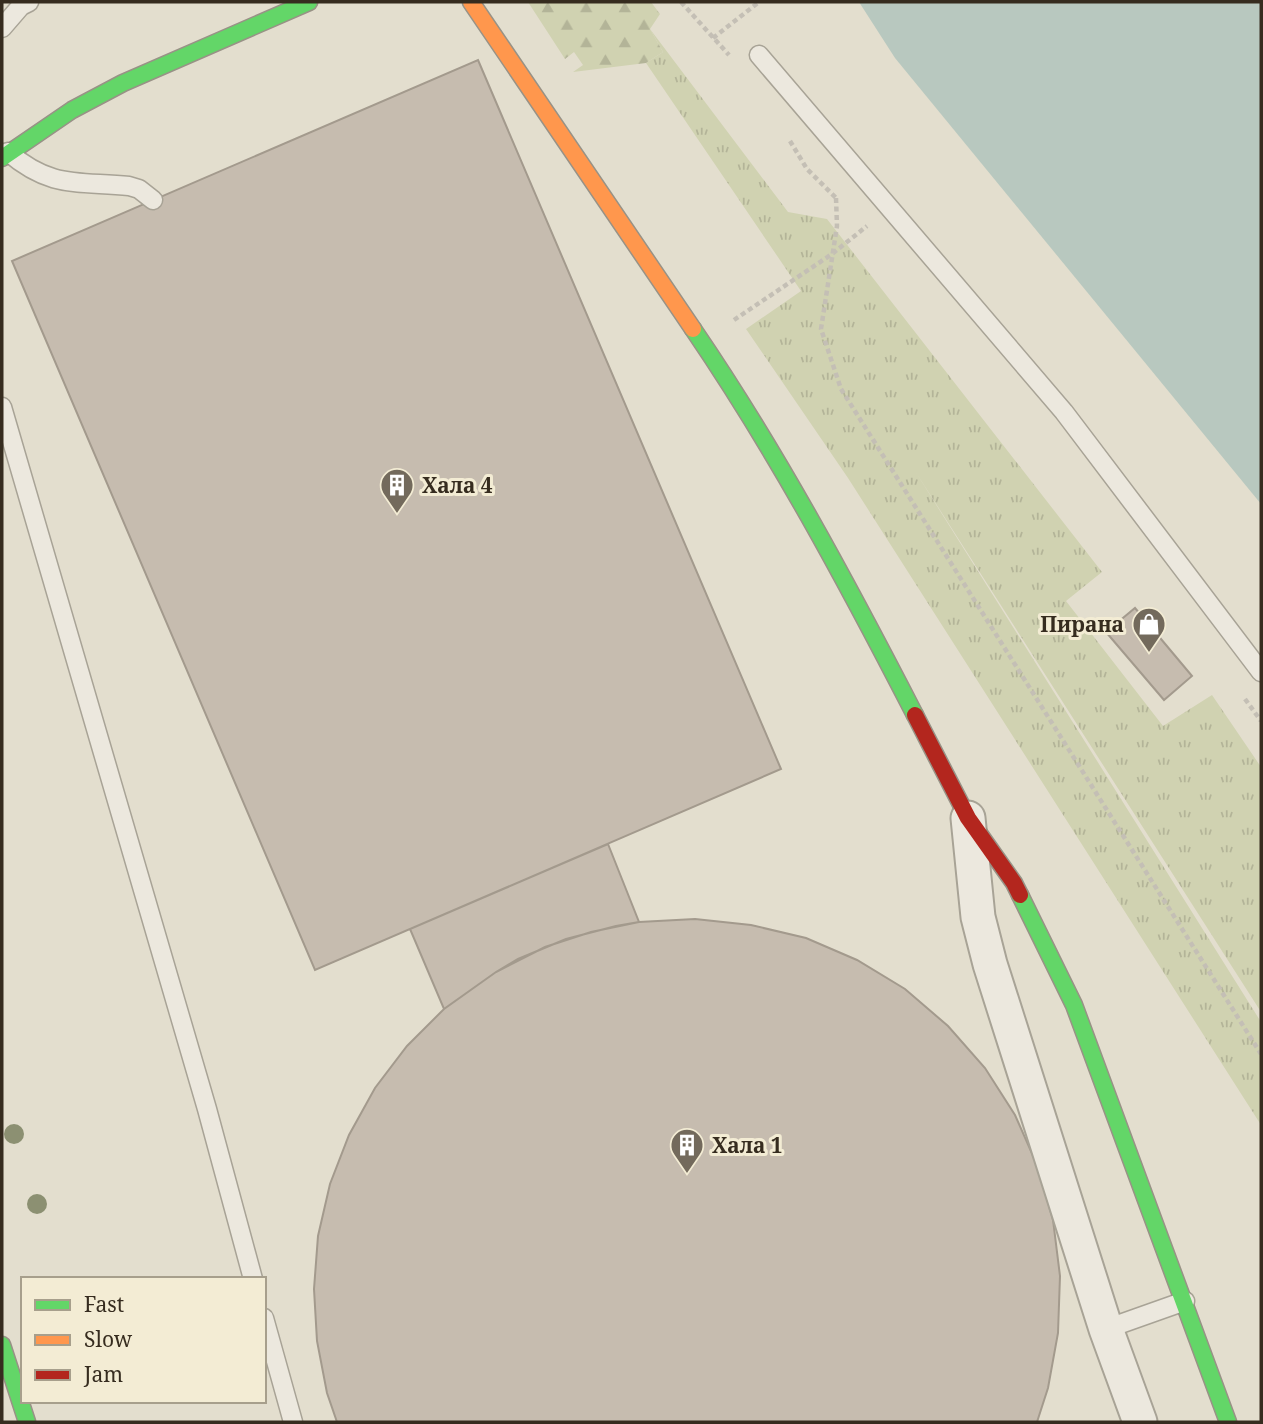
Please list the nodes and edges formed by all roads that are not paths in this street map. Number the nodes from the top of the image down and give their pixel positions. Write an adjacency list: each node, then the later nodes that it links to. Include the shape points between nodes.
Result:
1 (29, 2): 4 (lane)
2 (309, 2): 6 (street, via 123,83 72,110)
3 (471, 2): 10 (street, via 738,395 842,574)
4 (2, 28)
5 (759, 55): 9 (lane, via 1064,412)
6 (5, 155): 7 (lane, via 56,180 139,188)
7 (153, 200)
8 (2, 407): 11 (lane)
9 (1261, 672)
10 (968, 818): 12 (street, via 1014,883 1074,1005); 14 (street, via 978,917 990,964)
11 (252, 1277)
12 (1185, 1301): 14 (lane); 19 (street)
13 (266, 1325): 17 (lane)
14 (1106, 1329): 18 (street)
15 (2, 1345): 16 (street)
16 (27, 1422)
17 (293, 1422)
18 (1140, 1422)
19 (1228, 1422)

